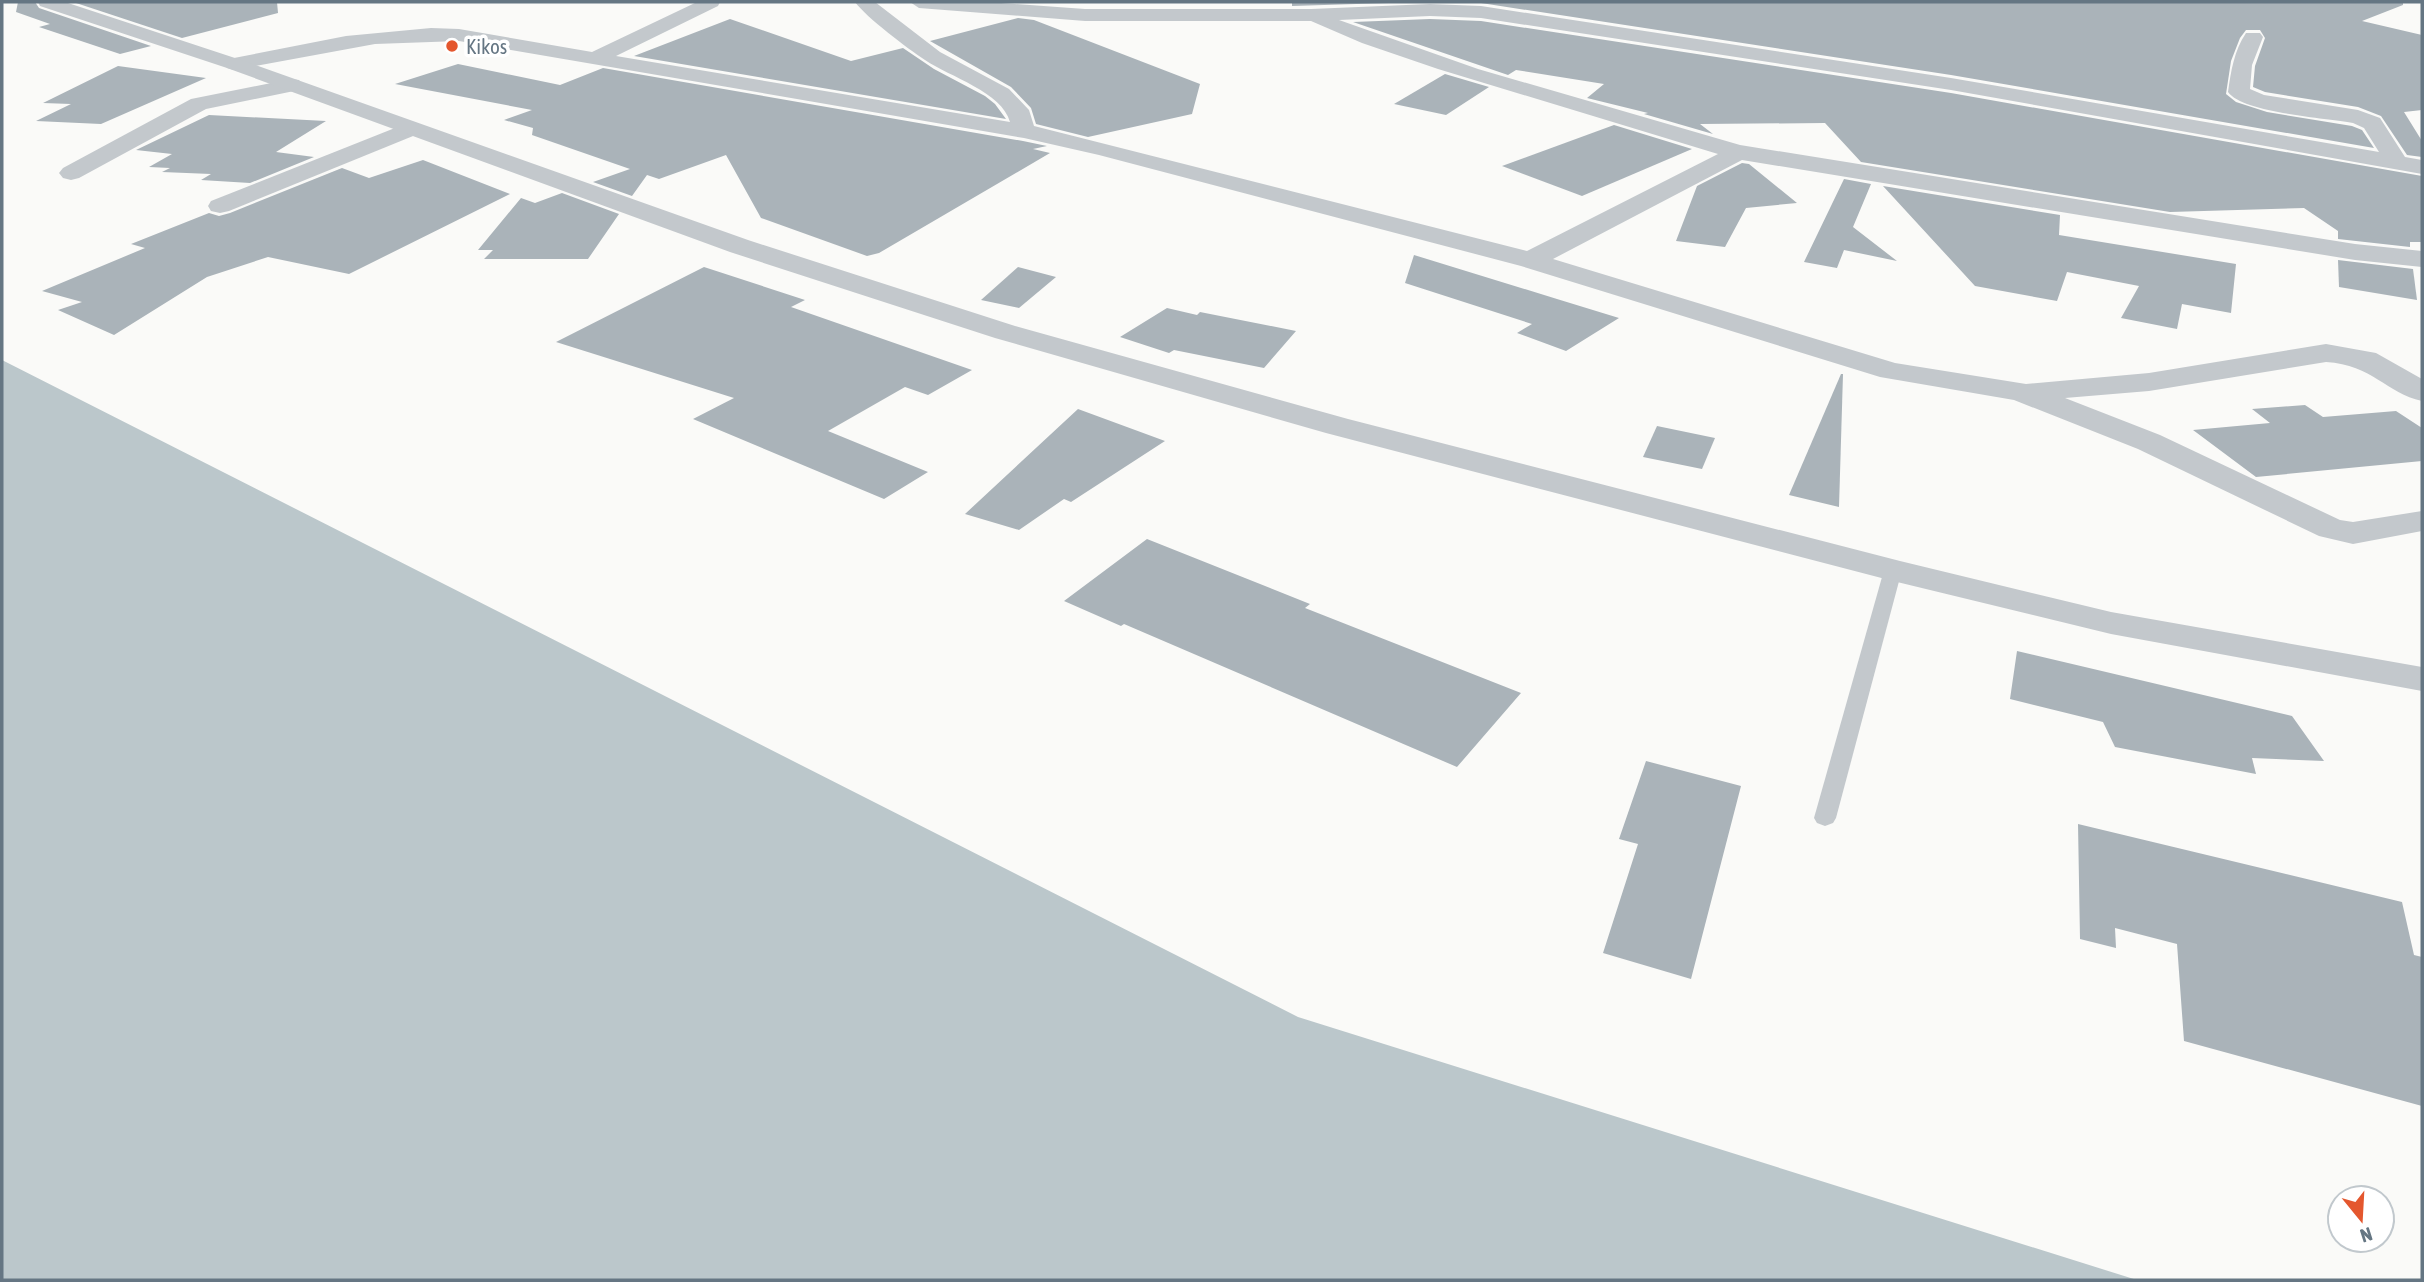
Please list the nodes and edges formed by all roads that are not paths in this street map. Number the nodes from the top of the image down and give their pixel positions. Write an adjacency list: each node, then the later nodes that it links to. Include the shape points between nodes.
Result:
1 (47, 2): 8 (street)
2 (711, 2): 7 (street)
3 (864, 2): 11 (street, via 933,56 1001,94 1018,110)
4 (919, 2): 5 (street, via 1084,15)
5 (1311, 15): 12 (street, via 1374,42 1492,80); 13 (street, via 1481,12 1951,85)
6 (2253, 37): 13 (street, via 2242,65 2239,93 2259,101 2372,122)
7 (595, 58): 8 (street, via 432,33); 11 (street)
8 (234, 64): 9 (street)
9 (292, 85): 10 (street); 15 (street, via 199,104)
10 (410, 129): 16 (street); 22 (street, via 739,246 1005,332 1337,426)
11 (1024, 131): 18 (street)
12 (1739, 152): 17 (street); 18 (street)
13 (2397, 163): 14 (street)
14 (2422, 167)
15 (71, 173)
16 (220, 206)
17 (2422, 259)
18 (1530, 260): 19 (street, via 1891,371)
19 (2021, 392): 20 (street, via 2149,382 2345,353 2372,360); 21 (street, via 2149,442 2331,529 2353,533)
20 (2422, 392)
21 (2422, 521)
22 (1893, 570): 23 (street, via 2111,623); 24 (lane)
23 (2422, 679)
24 (1825, 818)

